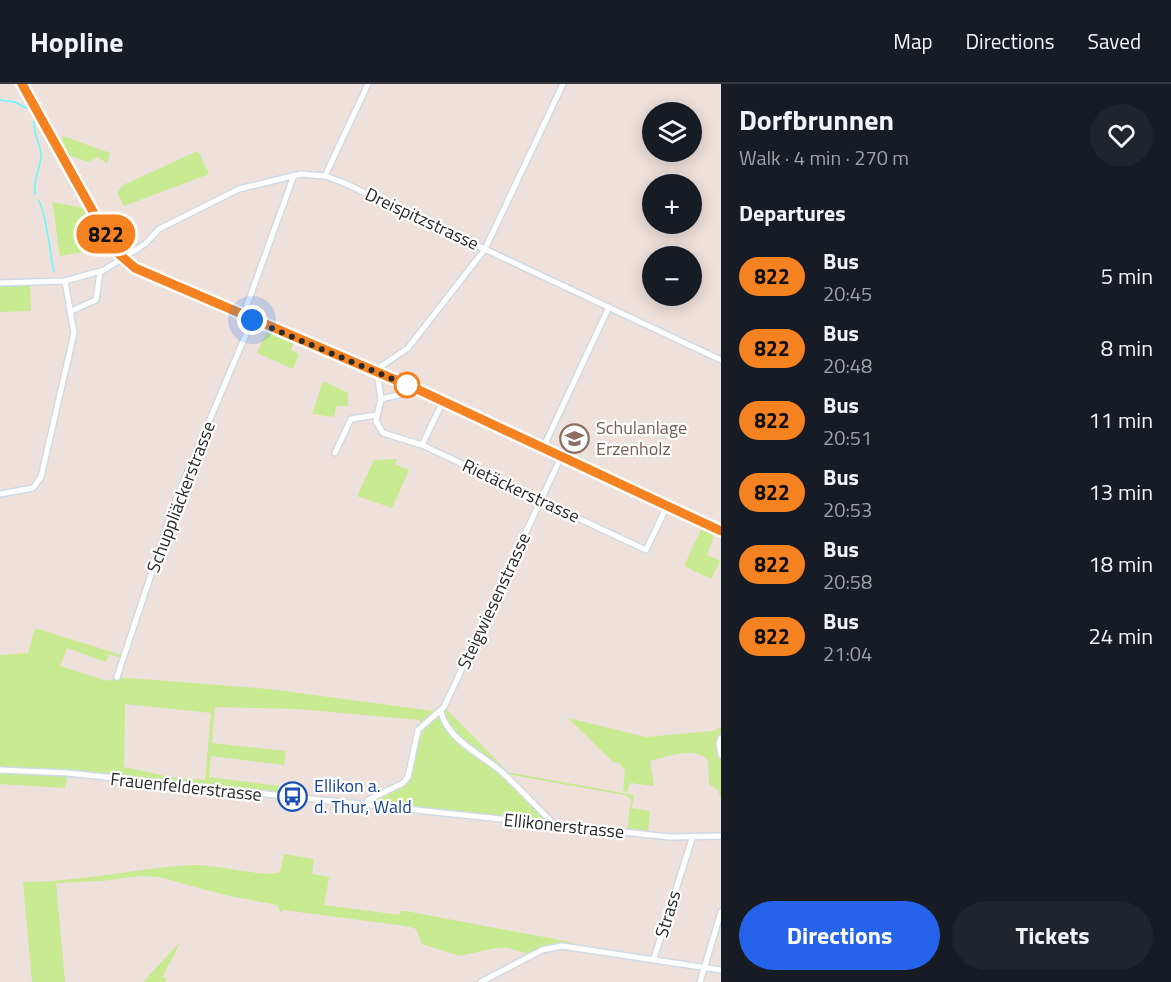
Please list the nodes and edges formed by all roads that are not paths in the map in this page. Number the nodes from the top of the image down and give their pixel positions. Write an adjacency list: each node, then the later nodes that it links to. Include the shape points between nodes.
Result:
1 (22, 84): 7 (main road)
2 (368, 84): 5 (street)
3 (563, 84): 6 (street)
4 (294, 175): 5 (street, Dreispitzstrasse); 7 (street, Dreispitzstrasse, via 239,189 196,209 159,229); 13 (street)
5 (325, 176): 6 (street, Dreispitzstrasse)
6 (485, 249): 11 (street, Dreispitzstrasse); 16 (street, via 408,348 382,364)
7 (123, 259): 8 (street, Dreispitzstrasse); 13 (main road, via 157,280)
8 (100, 272): 9 (street, Dreispitzstrasse); 12 (street, via 96,300)
9 (65, 280): 10 (street, Dreispitzstrasse); 12 (street)
10 (0, 284)
11 (609, 308): 15 (street, Dreispitzstrasse); 22 (street)
12 (71, 311): 25 (street, via 74,333 41,477 33,488)
13 (243, 316): 14 (main road)
14 (252, 320): 16 (main road); 29 (street, Schuppliäckerstrasse, via 176,499)
15 (721, 360)
16 (379, 373): 17 (main road); 18 (street)
17 (419, 390): 18 (street); 19 (main road)
18 (381, 399): 20 (street)
19 (443, 401): 21 (street); 22 (main road)
20 (376, 415): 21 (street, Rietäckerstrasse, via 383,433); 23 (street, via 351,419)
21 (423, 445): 26 (street, Rietäckerstrasse)
22 (543, 448): 24 (main road)
23 (335, 453)
24 (561, 457): 26 (street, Steigwiesenstrasse); 27 (main road)
25 (0, 494)
26 (541, 500): 27 (street, Rietäckerstrasse, via 646,550); 30 (street, Steigwiesenstrasse)
27 (667, 506): 28 (main road)
28 (721, 531)
29 (117, 677)
30 (441, 712): 34 (street, Steigwiesenstrasse, via 418,730 408,777); 36 (street, via 463,743 502,772)
31 (721, 738): 32 (street)
32 (721, 755)
33 (0, 770): 34 (street, Frauenfelderstrasse, via 57,772)
34 (367, 804): 35 (street, Frauenfelderstrasse)
35 (408, 809): 36 (street, Ellikonerstrasse)
36 (551, 824): 38 (street, Ellikonerstrasse)
37 (721, 836): 38 (street, Ellikonerstrasse)
38 (692, 838): 40 (street, Strass)
39 (721, 912): 41 (street)
40 (654, 958): 41 (street, Strass); 43 (street, via 552,947)
41 (705, 966): 42 (street, Strass); 44 (street)
42 (721, 970)
43 (482, 982)
44 (700, 982)

